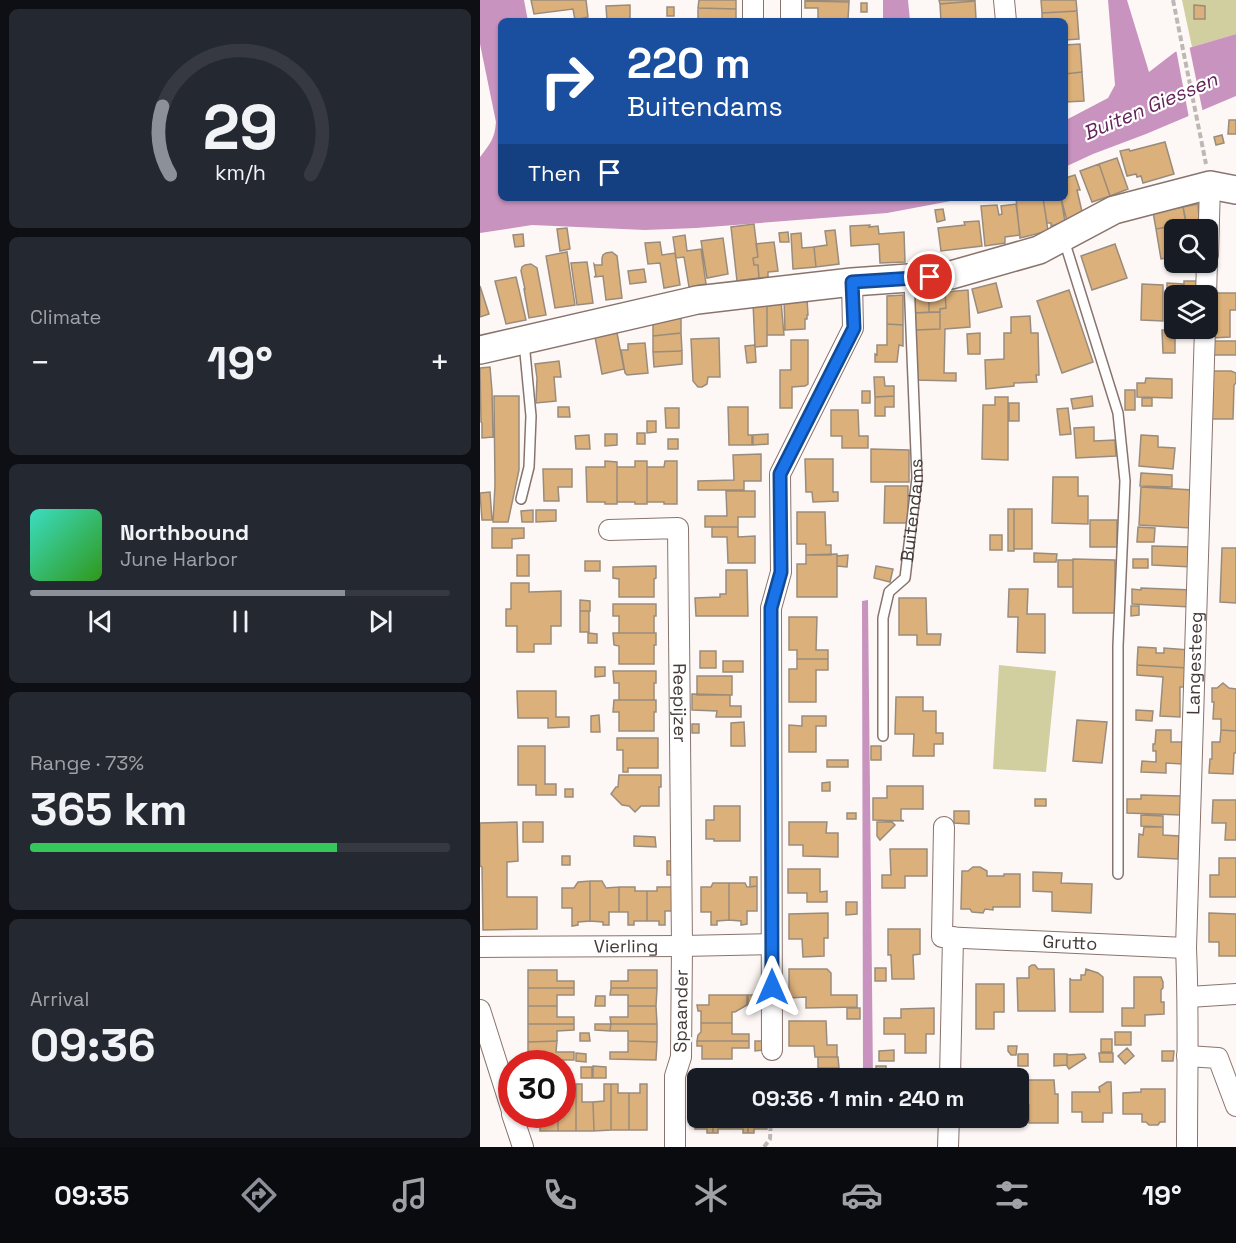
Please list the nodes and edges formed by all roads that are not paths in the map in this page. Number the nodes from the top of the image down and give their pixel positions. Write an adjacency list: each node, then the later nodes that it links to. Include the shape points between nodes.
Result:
1 (753, 0): 4 (street)
2 (791, 0): 5 (street)
3 (1004, 0): 6 (street)
4 (753, 18)
5 (791, 18)
6 (1006, 18)
7 (1217, 179): 8 (street); 9 (street, via 1114,210)
8 (1212, 219)
9 (1063, 237): 10 (street, via 1039,250 951,275); 19 (lane, via 1118,413 1125,481 1119,646)
10 (909, 278): 11 (street); 17 (lane, Buitendams, via 917,478 905,578 889,592 883,618)
11 (852, 282): 13 (street, via 697,300); 21 (street, via 854,328 780,474 781,572 771,608)
12 (1205, 339): 24 (street, Langesteeg)
13 (524, 340): 14 (street); 15 (lane, via 531,416 529,467)
14 (480, 350)
15 (522, 499)
16 (609, 530): 22 (street, Reepijzer, via 678,528)
17 (883, 736)
18 (944, 827): 20 (street, via 942,937)
19 (1118, 873)
20 (953, 937): 24 (street, Grutto); 31 (street)
21 (771, 944): 22 (street, Vierling); 28 (street)
22 (682, 946): 23 (street, Vierling); 36 (street, Spaander)
23 (480, 947)
24 (1186, 948): 26 (street, Langesteeg)
25 (1236, 994): 26 (street)
26 (1189, 997): 29 (street)
27 (480, 1010): 30 (street)
28 (772, 1050)
29 (1187, 1056): 32 (street, via 1218,1058); 38 (street)
30 (498, 1068)
31 (950, 1068)
32 (1236, 1106)
33 (517, 1128): 35 (street)
34 (949, 1128): 37 (street)
35 (523, 1147)
36 (675, 1147)
37 (948, 1147)
38 (1187, 1147)

